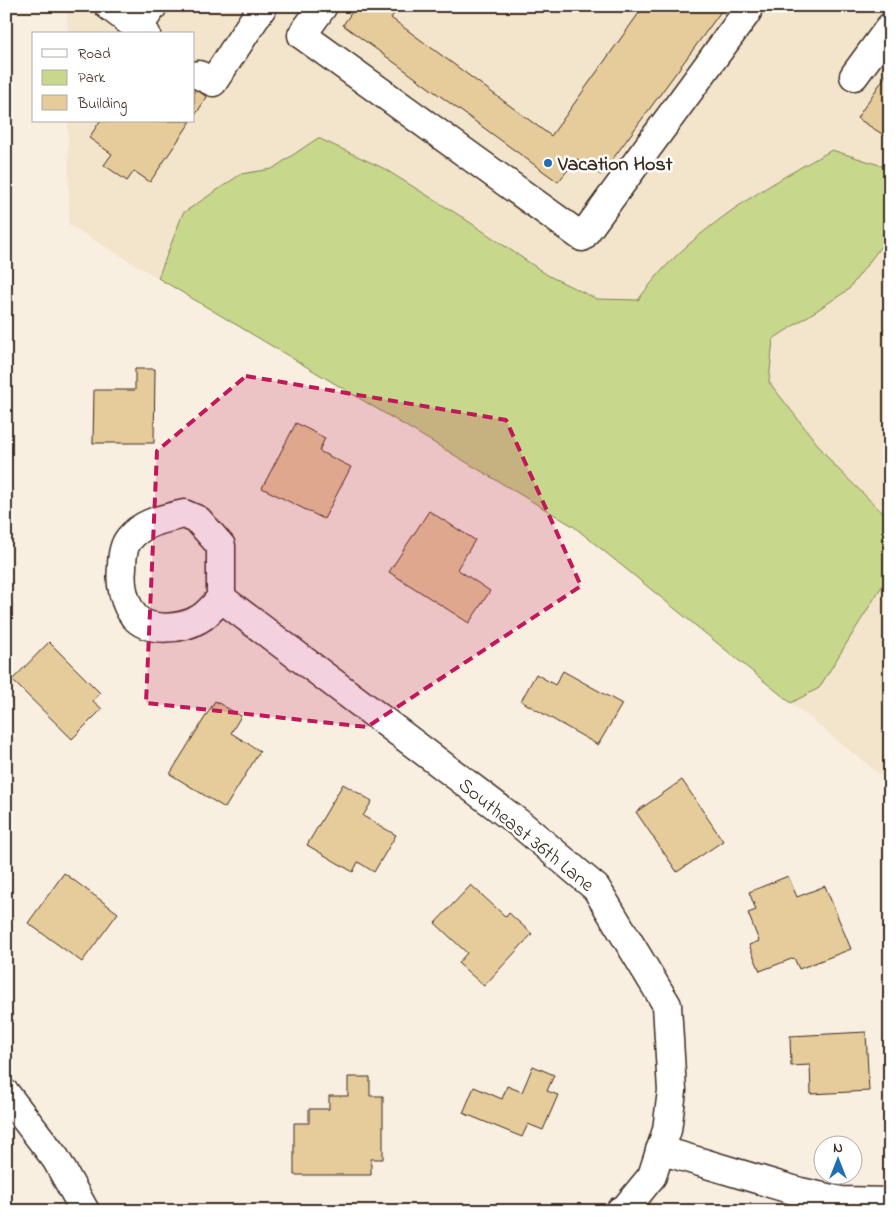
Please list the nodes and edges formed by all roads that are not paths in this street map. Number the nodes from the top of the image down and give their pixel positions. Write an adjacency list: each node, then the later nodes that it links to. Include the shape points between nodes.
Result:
1 (109, 6): 5 (street)
2 (263, 6): 8 (street)
3 (323, 6): 4 (street, via 302,35 582,237 747,12)
4 (747, 6)
5 (146, 22)
6 (890, 27): 7 (street)
7 (854, 76)
8 (206, 79)
9 (221, 598): 11 (street, Southeast 36th Lane, via 524,827 596,888 667,1005 672,1091 667,1130)
10 (6, 1094): 13 (street, via 56,1159)
11 (660, 1150): 12 (street, via 800,1192 841,1201); 14 (street, Southeast 36th Lane, via 652,1176)
12 (890, 1202)
13 (85, 1211)
14 (620, 1211)

